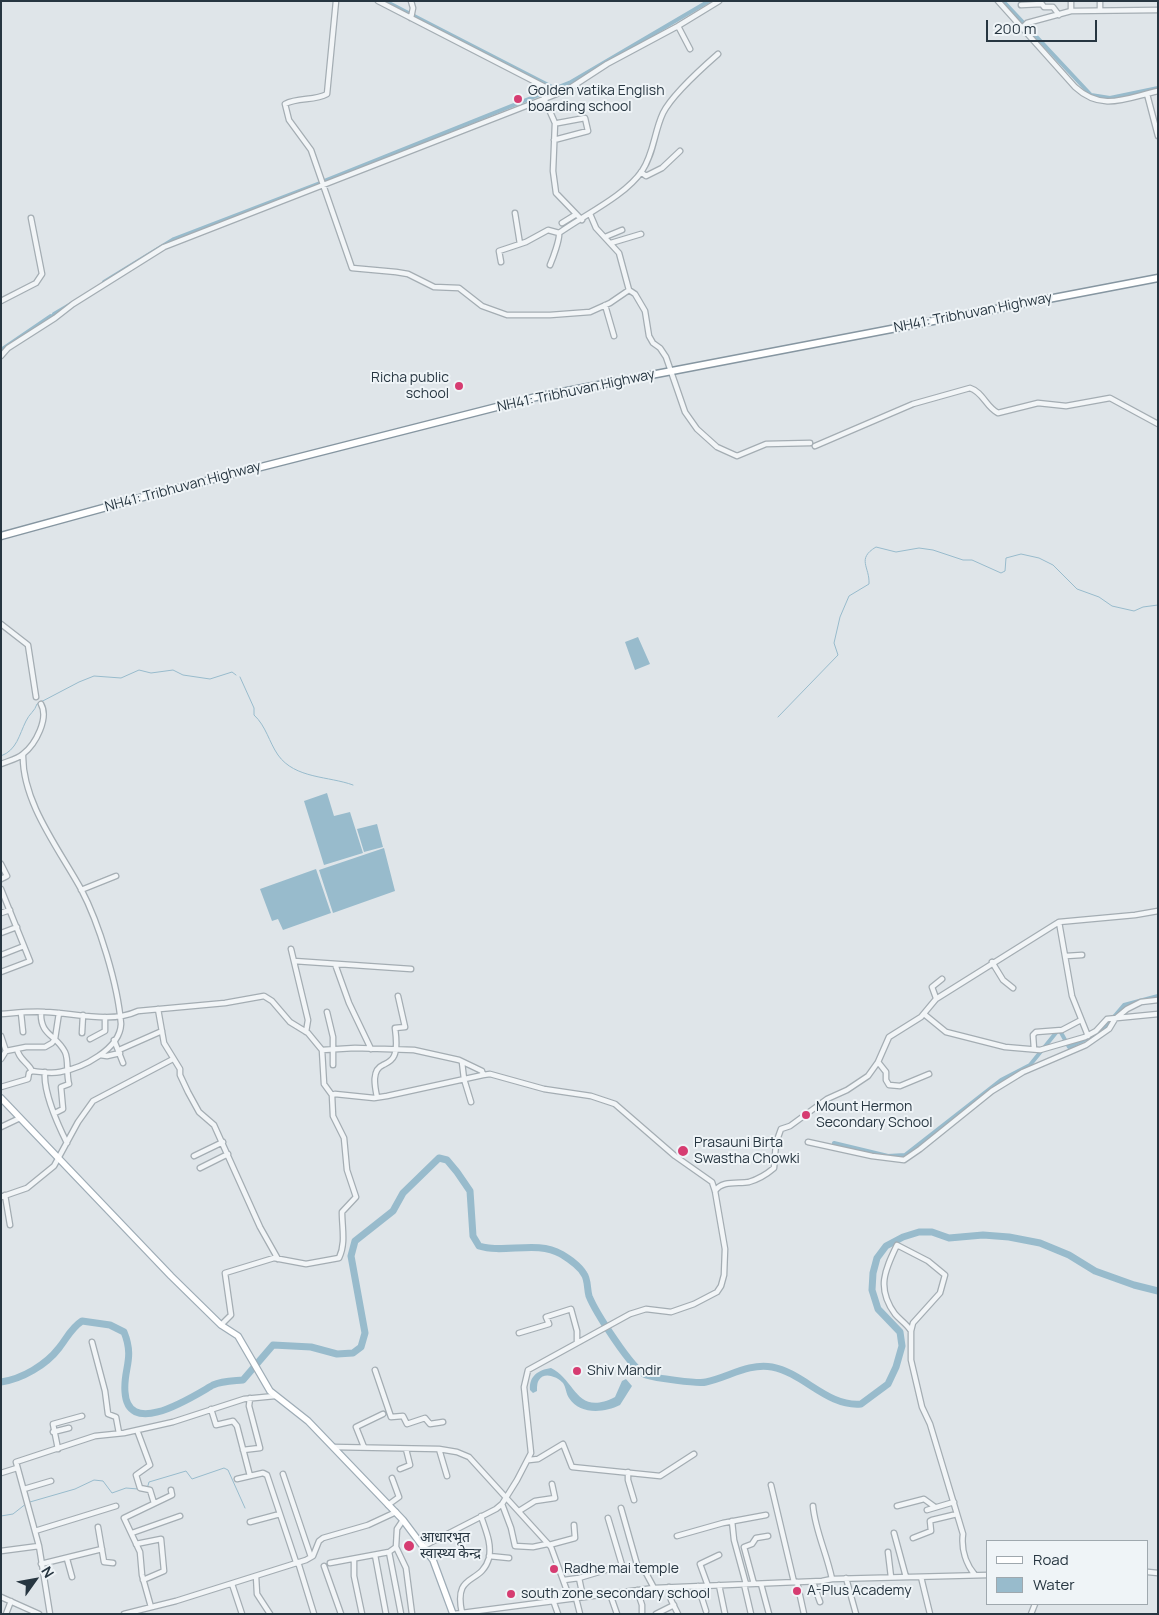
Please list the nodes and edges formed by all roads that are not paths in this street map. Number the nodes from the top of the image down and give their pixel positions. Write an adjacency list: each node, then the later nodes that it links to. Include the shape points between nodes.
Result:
1 (336, 1): 27 (street, via 327,94 285,104 286,114 311,150)
2 (378, 1): 13 (street)
3 (411, 1): 13 (street)
4 (719, 1): 14 (street)
5 (998, 1): 15 (street)
6 (1070, 1): 11 (street)
7 (1100, 1): 9 (street)
8 (1021, 4): 12 (street, via 1053,7)
9 (1100, 10): 10 (street); 11 (street)
10 (1158, 10)
11 (1071, 11): 12 (street)
12 (1059, 15): 15 (street, via 1027,23)
13 (411, 18): 18 (street)
14 (678, 26): 16 (street); 21 (street, via 566,90)
15 (1022, 28): 20 (street, via 1088,97 1107,102)
16 (690, 49)
17 (718, 54): 26 (street, via 666,108)
18 (549, 89)
19 (1158, 91): 20 (street)
20 (1147, 94): 23 (street)
21 (544, 98): 24 (street, via 555,123); 27 (street)
22 (558, 123): 24 (street, via 585,118 588,131)
23 (1158, 136)
24 (554, 140): 30 (street, via 556,193)
25 (680, 152): 26 (street, via 662,168 646,176)
26 (641, 172): 29 (street)
27 (324, 185): 45 (street, via 352,268 408,274 434,287 459,288 482,306 507,314 529,316 590,312); 47 (street, via 164,248 72,304)
28 (515, 213): 39 (street)
29 (590, 214): 32 (street); 37 (street, via 596,228)
30 (575, 215): 32 (street); 33 (street)
31 (31, 218): 44 (street, via 42,274 36,283)
32 (582, 220): 35 (street)
33 (562, 223)
34 (622, 230): 37 (street)
35 (559, 233): 39 (street, via 548,230); 41 (street, via 559,243)
36 (641, 234): 38 (street)
37 (605, 237): 38 (street)
38 (611, 243): 43 (street, via 619,253)
39 (520, 244): 40 (street, via 499,251)
40 (501, 262)
41 (550, 265)
42 (1158, 278): 48 (highway, NH41: Tribhuvan Highway)
43 (629, 290): 45 (street); 48 (street, via 645,311 649,336 666,357)
44 (1, 301)
45 (605, 305): 46 (street)
46 (614, 336)
47 (1, 356)
48 (670, 371): 49 (street, via 685,412 693,424 717,446 737,456 778,442 812,444 914,404 970,388 998,413 1038,403 1066,406 1110,398); 50 (highway, NH41: Tribhuvan Highway, via 536,397)
49 (1158, 424)
50 (1, 536)
51 (1, 624): 52 (street, via 28,645)
52 (36, 697)
53 (41, 704): 54 (street, via 45,720)
54 (22, 755): 55 (street); 59 (street, via 22,769 31,798)
55 (1, 764)
56 (1, 864): 58 (street, via 7,876)
57 (116, 876): 59 (street)
58 (1, 879)
59 (81, 890): 92 (street, via 100,936)
60 (2, 893): 61 (street)
61 (10, 910): 63 (street); 65 (street)
62 (1158, 910): 64 (street)
63 (1, 913)
64 (1059, 922): 71 (street); 73 (street)
65 (17, 927): 66 (street); 67 (street)
66 (1, 933)
67 (24, 946): 69 (street); 76 (street, via 30,961)
68 (291, 949): 72 (street)
69 (1, 955)
70 (1082, 955): 71 (street)
71 (1066, 956): 94 (street, via 1072,996)
72 (294, 961): 74 (street); 97 (street, via 308,1020)
73 (992, 962): 78 (street, via 1003,980); 80 (street)
74 (335, 964): 75 (street); 106 (street)
75 (411, 968)
76 (1, 972)
77 (942, 979): 80 (street, via 932,987)
78 (1013, 988)
79 (398, 996): 109 (street, via 405,1026 395,1028)
80 (936, 998): 88 (street)
81 (1158, 1000): 93 (street, via 1141,1002)
82 (158, 1009): 92 (street); 95 (street); 97 (street, via 264,996 290,1022)
83 (41, 1012): 85 (street); 86 (street); 101 (street, via 47,1034)
84 (327, 1012): 105 (street, via 334,1037)
85 (21, 1013): 87 (street); 96 (street)
86 (59, 1013): 90 (street); 101 (street)
87 (1, 1014)
88 (924, 1014): 107 (street, via 946,1032 1005,1048); 116 (street, via 889,1037)
89 (1158, 1014): 93 (street)
90 (83, 1015): 91 (street); 98 (street)
91 (104, 1017): 92 (street); 102 (street, via 105,1031)
92 (120, 1017): 103 (street, via 121,1032)
93 (1115, 1019): 100 (street, via 1107,1019); 134 (street, via 1109,1029 1086,1045 1023,1072 992,1091 904,1160)
94 (1081, 1020): 100 (street); 107 (street, via 1062,1030 1036,1032 1033,1035)
95 (162, 1031): 111 (street); 114 (street)
96 (23, 1032)
97 (306, 1032): 108 (street)
98 (82, 1033)
99 (1, 1036): 110 (street)
100 (1088, 1036): 107 (street, via 1051,1049)
101 (55, 1039): 104 (street, via 45,1047); 119 (street, via 66,1053)
102 (90, 1039)
103 (114, 1040): 111 (street); 112 (street)
104 (17, 1049): 110 (street); 120 (street, via 21,1060)
105 (333, 1049): 106 (street); 108 (street); 118 (street)
106 (371, 1049): 109 (street)
107 (1034, 1049)
108 (322, 1050): 126 (street, via 324,1084)
109 (396, 1050): 115 (street, via 414,1050); 127 (street, via 388,1064 376,1071)
110 (6, 1051): 113 (street)
111 (120, 1052): 112 (street); 117 (street)
112 (100, 1055): 119 (street)
113 (1, 1059)
114 (173, 1059): 133 (street, via 199,1112 214,1125); 135 (street, via 93,1101)
115 (462, 1062): 123 (street, via 482,1071); 124 (street)
116 (878, 1062): 122 (street, via 886,1072 889,1085 900,1086); 140 (street, via 868,1076 781,1129 774,1168 768,1173 748,1182 723,1184)
117 (123, 1063)
118 (333, 1065)
119 (66, 1070): 121 (street); 130 (street, via 69,1084 61,1087 63,1109)
120 (32, 1071): 121 (street); 125 (street, via 28,1080)
121 (45, 1072): 130 (street, via 44,1079)
122 (928, 1074)
123 (483, 1075): 124 (street); 140 (street, via 591,1096 615,1104 676,1156 707,1177)
124 (464, 1079): 127 (street); 129 (street)
125 (1, 1087)
126 (332, 1095): 127 (street); 143 (street, via 333,1116 344,1138 347,1170 356,1197 342,1212 341,1254 334,1260 306,1264)
127 (377, 1097)
128 (1, 1098): 131 (main road)
129 (471, 1102)
130 (55, 1113): 135 (street)
131 (20, 1118): 132 (street); 138 (main road)
132 (1, 1127)
133 (223, 1142): 136 (street); 137 (street)
134 (808, 1142)
135 (67, 1143): 138 (street)
136 (228, 1154): 139 (street); 143 (street, via 251,1209)
137 (194, 1156)
138 (59, 1160): 141 (street, via 27,1188); 144 (main road)
139 (200, 1168)
140 (715, 1190): 148 (street, via 725,1249 724,1275 717,1292 671,1312 646,1309 630,1314)
141 (3, 1196): 142 (street)
142 (10, 1225)
143 (278, 1259): 144 (street, via 225,1273 232,1315)
144 (221, 1324): 150 (main road, via 238,1336 260,1377)
145 (911, 1331): 145 (street, via 894,1312 883,1282 897,1245 928,1261 945,1275 940,1294 913,1323); 184 (street, via 911,1360 922,1407)
146 (519, 1333): 148 (street, via 549,1324 546,1317 571,1309)
147 (92, 1342): 159 (street, via 108,1414 116,1417)
148 (577, 1342): 167 (street, via 533,1366 525,1376)
149 (375, 1370): 155 (street, via 391,1417 403,1416 407,1424 425,1418 430,1424)
150 (275, 1396): 151 (street); 160 (main road, via 308,1421)
151 (250, 1398): 152 (street); 165 (street, via 249,1406 260,1448)
152 (211, 1409): 157 (street); 165 (street, via 216,1425 233,1421)
153 (383, 1414): 161 (street, via 356,1427)
154 (82, 1416): 158 (street, via 54,1423)
155 (444, 1422)
156 (69, 1428): 158 (street)
157 (137, 1430): 159 (street); 185 (street, via 150,1465 136,1475 140,1488 150,1490)
158 (53, 1432): 162 (street)
159 (119, 1433): 162 (street, via 95,1436)
160 (333, 1447): 161 (street); 187 (main road)
161 (364, 1447): 163 (street)
162 (58, 1449): 168 (street, via 18,1460)
163 (406, 1449): 164 (street); 169 (street, via 410,1465)
164 (439, 1449): 174 (street); 182 (street, via 469,1457)
165 (243, 1450): 173 (street)
166 (694, 1454): 170 (street, via 660,1476)
167 (529, 1460): 170 (street, via 538,1459 562,1444 572,1467); 182 (street)
168 (17, 1468): 171 (street); 180 (street)
169 (400, 1469)
170 (628, 1472): 183 (street)
171 (1, 1473)
172 (283, 1474): 225 (street)
173 (250, 1476): 176 (street); 196 (street, via 267,1474)
174 (447, 1476)
175 (392, 1478): 187 (street, via 399,1497)
176 (237, 1480)
177 (51, 1481): 180 (street)
178 (552, 1484): 194 (street, via 555,1498 536,1501)
179 (771, 1485): 246 (street)
180 (24, 1489): 207 (street)
181 (171, 1490): 185 (street, via 172,1495)
182 (506, 1498): 186 (street); 194 (street)
183 (634, 1500)
184 (954, 1502): 192 (street); 198 (street)
185 (154, 1503): 208 (street, via 124,1516)
186 (502, 1504): 200 (street); 214 (street, via 515,1546)
187 (388, 1505): 195 (main road)
188 (116, 1506): 207 (street)
189 (813, 1506): 243 (street, via 814,1520 824,1544)
190 (897, 1506): 192 (street, via 924,1499)
191 (621, 1508): 256 (street, via 638,1568 646,1573)
192 (935, 1508): 193 (street)
193 (927, 1510)
194 (519, 1511): 214 (street)
195 (396, 1512): 202 (main road); 225 (street, via 368,1525 319,1540)
196 (280, 1514): 204 (street); 229 (street)
197 (766, 1514): 203 (street)
198 (957, 1514): 212 (street, via 930,1521 931,1531); 234 (street, via 964,1534 962,1542 968,1566)
199 (180, 1516): 208 (street)
200 (481, 1516): 216 (street); 224 (street, via 488,1536)
201 (608, 1518): 240 (street, via 622,1565)
202 (403, 1520): 216 (main road); 218 (street, via 398,1529)
203 (732, 1521): 210 (street); 249 (street)
204 (250, 1522)
205 (574, 1525): 214 (street, via 575,1538)
206 (98, 1527): 217 (street)
207 (35, 1531): 215 (street)
208 (132, 1533): 213 (street)
209 (894, 1533): 238 (street)
210 (677, 1536)
211 (768, 1536): 250 (street, via 756,1538 744,1548)
212 (913, 1538)
213 (136, 1544): 244 (street); 244 (street, via 161,1539 164,1571)
214 (548, 1544): 245 (street)
215 (39, 1546): 219 (street); 232 (street)
216 (424, 1546): 282 (main road, via 433,1560)
217 (102, 1548): 227 (street); 230 (street, via 105,1563)
218 (397, 1550): 222 (street); 281 (street, via 406,1568)
219 (1, 1551)
220 (888, 1552): 242 (street)
221 (378, 1554): 222 (street); 228 (street); 279 (street)
222 (389, 1554): 280 (street)
223 (719, 1555): 254 (street, via 700,1564)
224 (489, 1556): 226 (street); 269 (street, via 484,1567 460,1590)
225 (311, 1557): 229 (street)
226 (509, 1558)
227 (67, 1559): 232 (street); 237 (street)
228 (354, 1559): 231 (street); 278 (street)
229 (297, 1562): 236 (street); 276 (street)
230 (112, 1563)
231 (330, 1563)
232 (41, 1564): 272 (street)
233 (324, 1566): 277 (street)
234 (974, 1575): 235 (street); 239 (street)
235 (986, 1575)
236 (256, 1576): 248 (street); 275 (street, via 257,1594)
237 (72, 1577)
238 (906, 1577): 239 (street); 242 (street)
239 (921, 1577): 294 (street)
240 (579, 1578): 245 (street); 260 (street)
241 (846, 1578): 242 (street); 243 (street); 293 (street)
242 (890, 1578)
243 (832, 1579): 247 (street)
244 (143, 1580): 267 (street)
245 (564, 1580): 262 (street)
246 (795, 1582): 247 (street); 251 (street); 292 (street)
247 (813, 1582): 265 (street)
248 (232, 1584): 267 (street); 274 (street)
249 (745, 1584): 250 (street); 252 (street); 290 (street)
250 (754, 1584): 251 (street)
251 (761, 1584): 291 (street)
252 (719, 1585): 254 (street); 289 (street)
253 (698, 1586): 254 (street); 255 (street); 268 (street)
254 (708, 1586)
255 (669, 1587): 256 (street); 266 (street)
256 (654, 1588): 257 (street)
257 (637, 1590): 258 (street); 286 (street)
258 (610, 1594): 260 (street); 285 (street)
259 (1, 1597): 264 (street)
260 (583, 1597): 261 (street)
261 (576, 1598): 262 (street); 284 (street)
262 (570, 1599): 263 (street)
263 (554, 1600): 269 (street); 283 (street)
264 (11, 1602): 270 (street); 271 (street)
265 (820, 1602)
266 (674, 1605): 287 (street); 288 (street)
267 (150, 1607): 273 (street)
268 (706, 1611)
269 (462, 1613): 282 (street)
270 (6, 1614)
271 (40, 1614)
272 (50, 1614)
273 (124, 1614)
274 (242, 1614)
275 (270, 1614)
276 (314, 1614)
277 (340, 1614)
278 (362, 1614)
279 (386, 1614)
280 (401, 1614)
281 (412, 1614)
282 (454, 1614)
283 (558, 1614)
284 (580, 1614)
285 (617, 1614)
286 (642, 1614)
287 (656, 1614)
288 (678, 1614)
289 (725, 1614)
290 (751, 1614)
291 (768, 1614)
292 (804, 1614)
293 (856, 1614)
294 (930, 1614)

